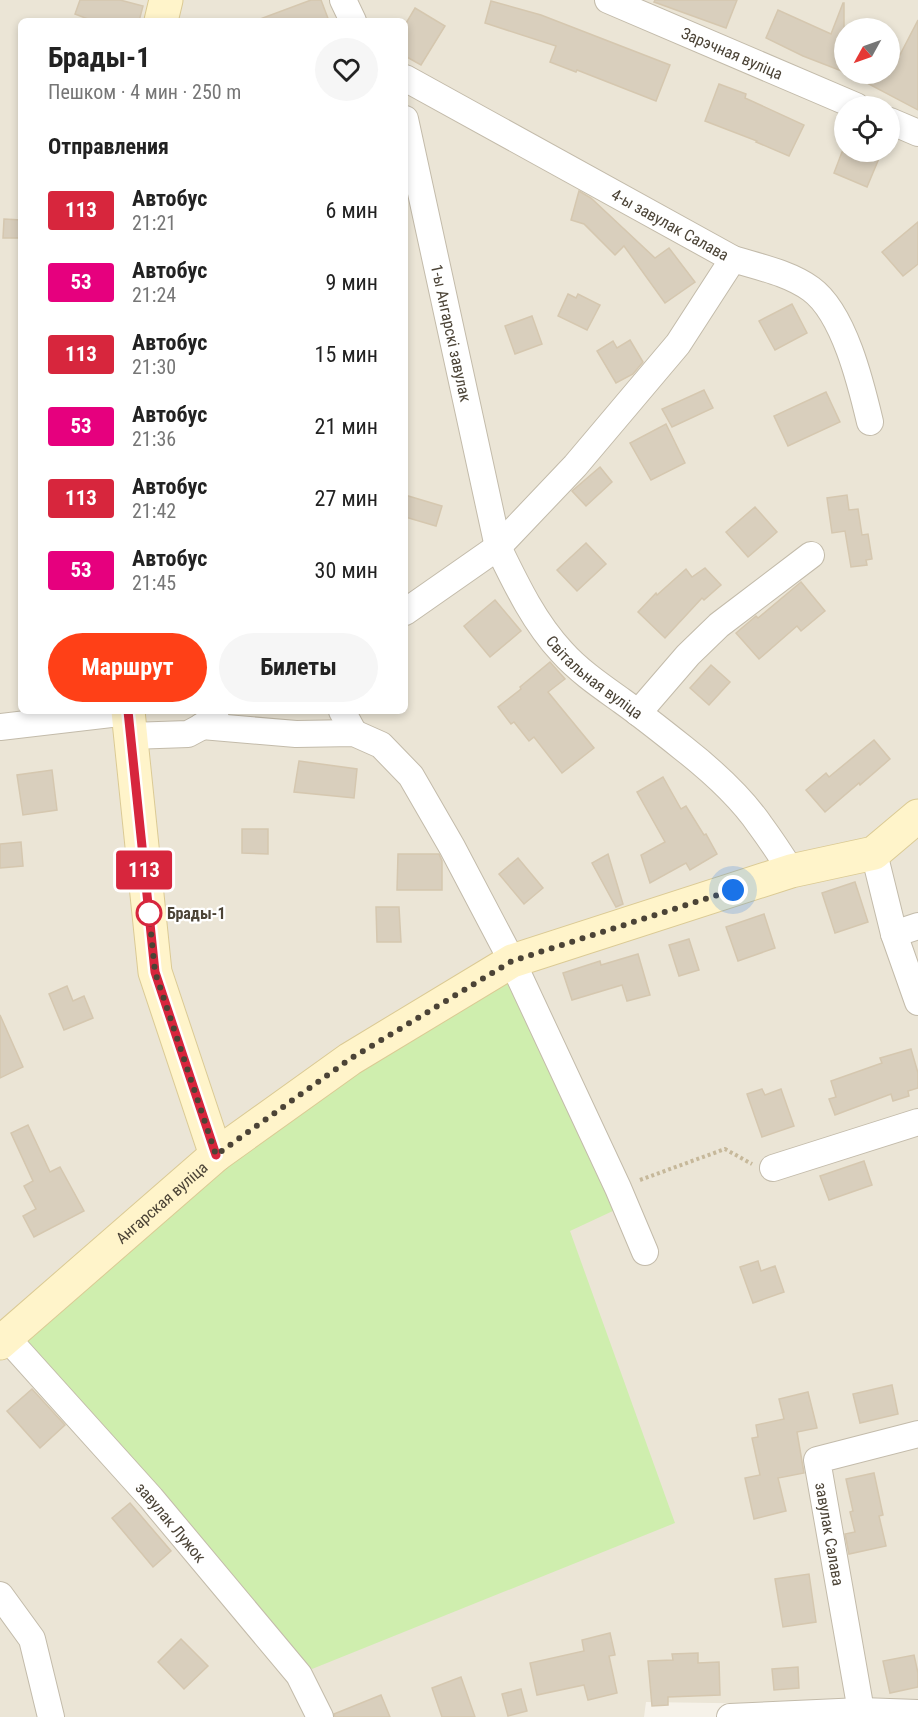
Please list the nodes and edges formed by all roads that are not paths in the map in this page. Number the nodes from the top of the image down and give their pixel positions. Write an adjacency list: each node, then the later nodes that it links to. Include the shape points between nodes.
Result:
1 (166, 0): 4 (street)
2 (343, 0): 5 (street)
3 (608, 0): 7 (street, Зарэчная вуліца)
4 (161, 18)
5 (352, 18)
6 (408, 80): 11 (street, 4-ы завулак Салава)
7 (834, 97)
8 (900, 125): 10 (street)
9 (408, 133): 13 (street, 1-ы Ангарскі завулак)
10 (918, 133)
11 (733, 259): 12 (street, 4-ы завулак Салава, via 786,276 819,297 846,342); 13 (street, via 678,344 575,466)
12 (870, 423)
13 (498, 547): 15 (street); 16 (street, Світальная вуліца, via 516,585 550,639 575,665)
14 (811, 555): 16 (street, via 719,625)
15 (408, 610)
16 (638, 713): 24 (street, Світальная вуліца, via 710,771 743,804)
17 (225, 714): 20 (street)
18 (128, 720): 20 (street, via 188,735); 21 (street); 29 (street, via 155,972)
19 (348, 722): 20 (street, via 296,734); 26 (street, via 381,745 411,776)
20 (202, 726)
21 (0, 727)
22 (918, 816): 23 (street, Ангарская вуліца)
23 (874, 853): 24 (street, Ангарская вуліца); 25 (street)
24 (791, 871): 26 (street, Ангарская вуліца)
25 (906, 931): 27 (street)
26 (512, 961): 29 (street, Ангарская вуліца, via 350,1059); 31 (street)
27 (918, 1002)
28 (918, 1122): 30 (street)
29 (216, 1155): 32 (street, Ангарская вуліца)
30 (773, 1168)
31 (645, 1252)
32 (3, 1340): 38 (street, завулак Лужок, via 151,1498 299,1675)
33 (918, 1434): 35 (street, завулак Салава, via 817,1460)
34 (0, 1595): 37 (street, via 32,1639)
35 (861, 1711): 36 (street); 39 (street)
36 (918, 1713)
37 (51, 1717)
38 (320, 1717)
39 (730, 1717)

